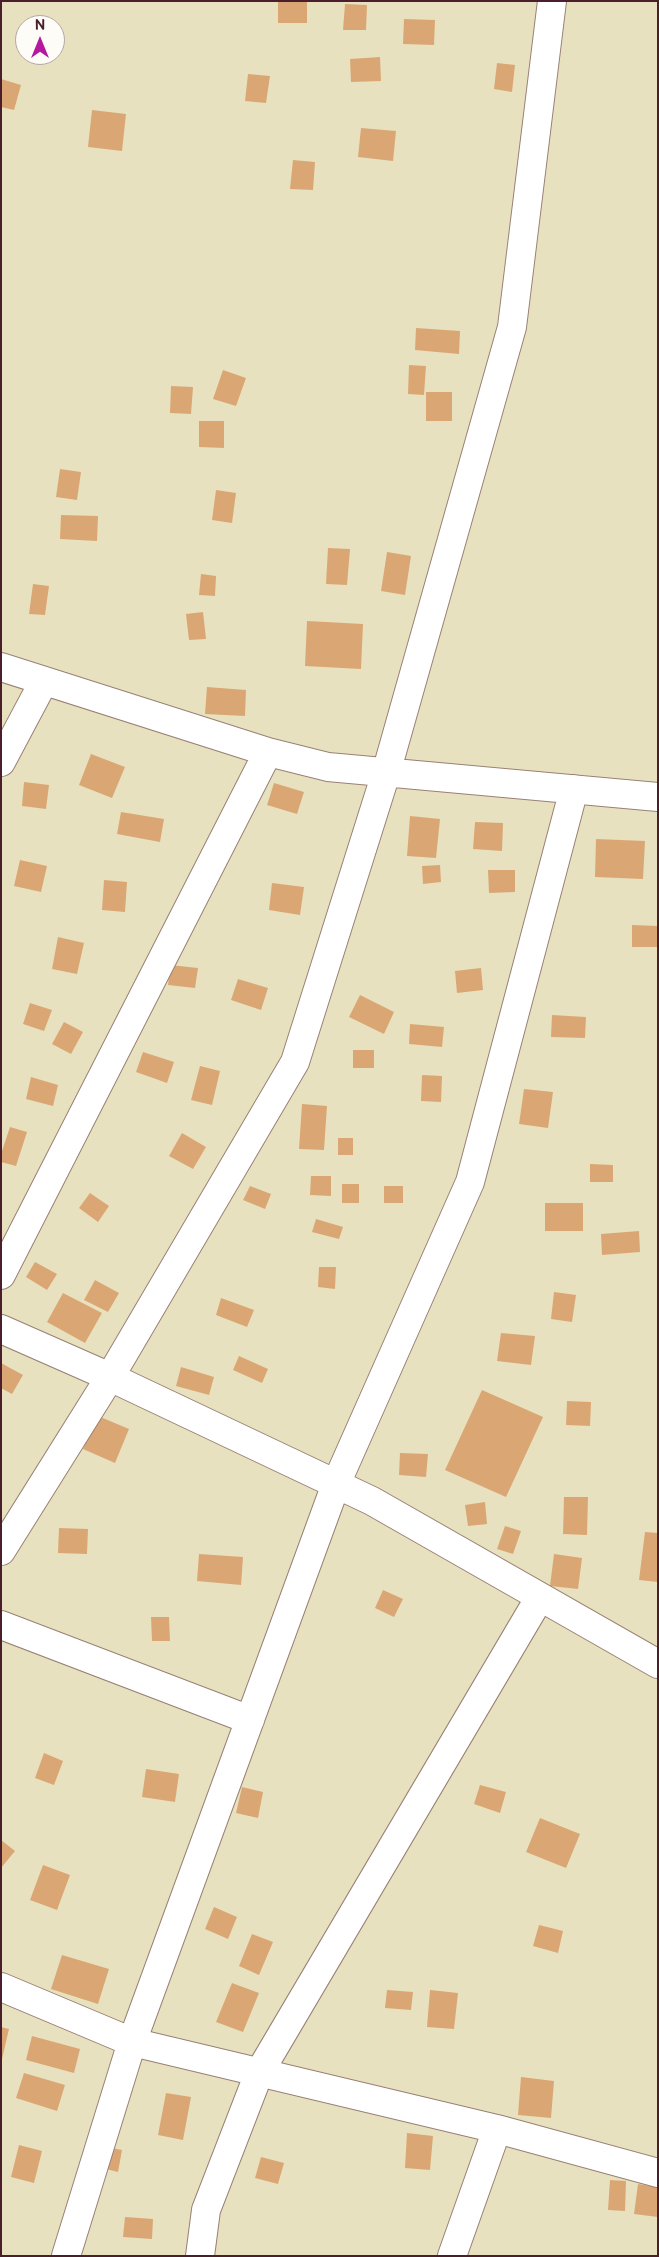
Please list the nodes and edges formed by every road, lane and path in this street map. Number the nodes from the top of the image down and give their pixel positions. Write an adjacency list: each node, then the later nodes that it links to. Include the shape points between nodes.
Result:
1 (552, 1): 6 (street, via 512,327)
2 (1, 667): 3 (street)
3 (44, 681): 4 (street); 5 (street)
4 (268, 752): 6 (street, via 328,767); 9 (street)
5 (1, 762)
6 (386, 773): 7 (street); 11 (street, via 294,1062)
7 (574, 790): 8 (street); 12 (street, via 470,1182)
8 (658, 797)
9 (1, 1275)
10 (1, 1329): 11 (street)
11 (110, 1377): 12 (street); 13 (street)
12 (336, 1484): 14 (street, via 372,1501); 17 (street)
13 (1, 1551)
14 (540, 1597): 16 (street); 20 (street)
15 (1, 1625): 17 (street)
16 (658, 1664)
17 (250, 1720): 19 (street)
18 (1, 1987): 19 (street)
19 (132, 2042): 20 (street); 23 (street)
20 (259, 2073): 21 (street); 24 (street, via 206,2210)
21 (497, 2129): 22 (street); 25 (street)
22 (658, 2173)
23 (66, 2256)
24 (200, 2256)
25 (452, 2256)

